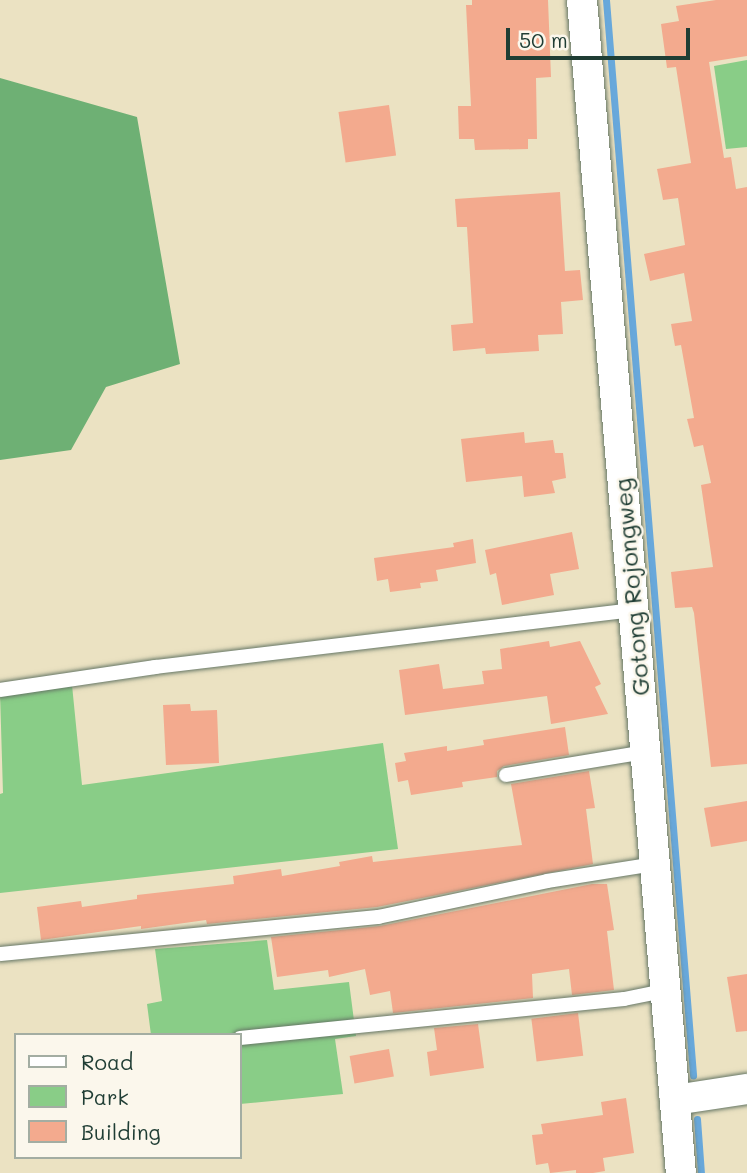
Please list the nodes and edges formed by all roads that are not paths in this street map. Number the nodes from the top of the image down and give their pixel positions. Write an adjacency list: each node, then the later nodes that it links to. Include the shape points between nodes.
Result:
1 (582, 0): 2 (street, Gotong Rojongweg)
2 (633, 610): 3 (lane, via 169,665); 4 (street, Gotong Rojongweg)
3 (0, 690)
4 (645, 752): 5 (lane); 6 (street, Gotong Rojongweg)
5 (506, 775)
6 (654, 864): 7 (lane, via 378,917); 8 (street, Gotong Rojongweg)
7 (0, 954)
8 (664, 991): 9 (lane, via 624,999); 11 (street, Gotong Rojongweg)
9 (242, 1038)
10 (747, 1089): 11 (street)
11 (675, 1100): 12 (street, Gotong Rojongweg)
12 (681, 1173)

